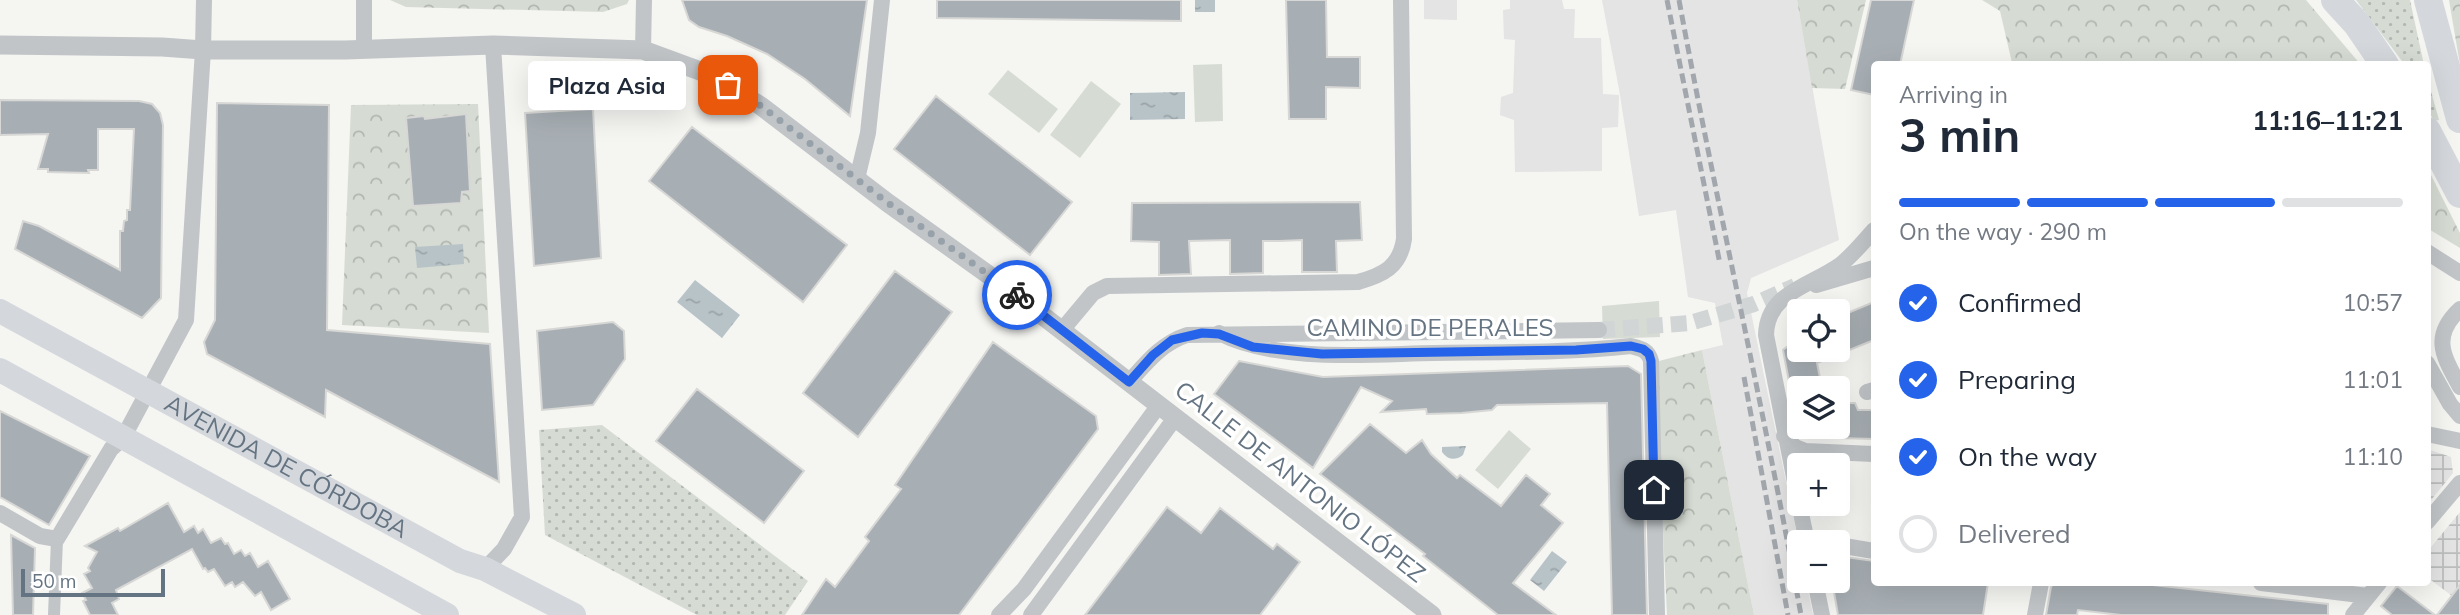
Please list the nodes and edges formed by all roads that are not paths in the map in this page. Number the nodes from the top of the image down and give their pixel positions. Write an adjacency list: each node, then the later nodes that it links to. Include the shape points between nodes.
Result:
1 (204, 0): 11 (street)
2 (363, 0): 10 (street)
3 (644, 0): 12 (street)
4 (882, 0): 16 (street, via 868,133)
5 (1401, 0): 25 (street, CAMINO DE PERALES, via 1404,239 1395,262 1380,276 1358,282 1107,286 1093,293)
6 (2335, 0): 13 (highway)
7 (2428, 0): 14 (highway)
8 (0, 45): 11 (street, CALLE DE ANTONIO LÓPEZ)
9 (494, 45): 10 (street, CALLE DE ANTONIO LÓPEZ); 12 (street, CALLE DE ANTONIO LÓPEZ); 48 (street, via 522,517 504,549)
10 (364, 48): 11 (street, CALLE DE ANTONIO LÓPEZ)
11 (203, 50): 32 (street, via 186,320)
12 (643, 50): 16 (street, CALLE DE ANTONIO LÓPEZ, via 711,75 761,106)
13 (2382, 61)
14 (2460, 119)
15 (2431, 139): 17 (highway)
16 (857, 179): 25 (street, CALLE DE ANTONIO LÓPEZ)
17 (2460, 194)
18 (1871, 233): 22 (street, via 1842,264)
19 (2431, 255): 21 (street)
20 (1871, 269): 22 (street, via 1820,285)
21 (2460, 273)
22 (1805, 284): 36 (street, via 1776,303 1766,323)
23 (2460, 309): 31 (street, via 2443,332 2442,346)
24 (0, 310): 32 (main road, AVENIDA DE CÓRDOBA)
25 (1062, 330): 30 (street, CALLE DE ANTONIO LÓPEZ)
26 (1599, 330): 27 (street, CAMINO DE PERALES)
27 (1219, 334): 30 (street, CAMINO DE PERALES, via 1172,340); 60 (street, CAMINO DE PERALES, via 1253,347 1322,354 1643,349 1651,361)
28 (0, 370): 38 (main road, AVENIDA DE CÓRDOBA)
29 (2431, 370): 34 (street)
30 (1129, 382): 33 (street, CALLE DE ANTONIO LÓPEZ)
31 (2459, 385)
32 (148, 392): 38 (street); 48 (main road, AVENIDA DE CÓRDOBA, via 460,561)
33 (1159, 405): 35 (street, CALLE DE ANTONIO LÓPEZ); 57 (street, via 1024,589)
34 (2460, 416)
35 (1175, 418): 58 (street); 59 (street, CALLE DE ANTONIO LÓPEZ)
36 (1784, 436): 40 (street); 41 (street, via 1805,451)
37 (2431, 436): 39 (street)
38 (122, 438): 45 (street); 55 (main road, AVENIDA DE CÓRDOBA)
39 (2460, 441)
40 (1788, 453)
41 (1871, 454)
42 (2460, 483): 44 (street)
43 (0, 513): 45 (street, via 40,536)
44 (2431, 517)
45 (57, 538): 54 (street)
46 (1850, 547): 47 (street)
47 (1871, 550)
48 (485, 569): 56 (main road, AVENIDA DE CÓRDOBA)
49 (2040, 586): 62 (street)
50 (2273, 586): 53 (street)
51 (2377, 586): 53 (street)
52 (1817, 593): 61 (street)
53 (2363, 608)
54 (54, 615)
55 (447, 615)
56 (574, 615)
57 (999, 615)
58 (1031, 615)
59 (1432, 615)
60 (1657, 615)
61 (1822, 615)
62 (2035, 615)

